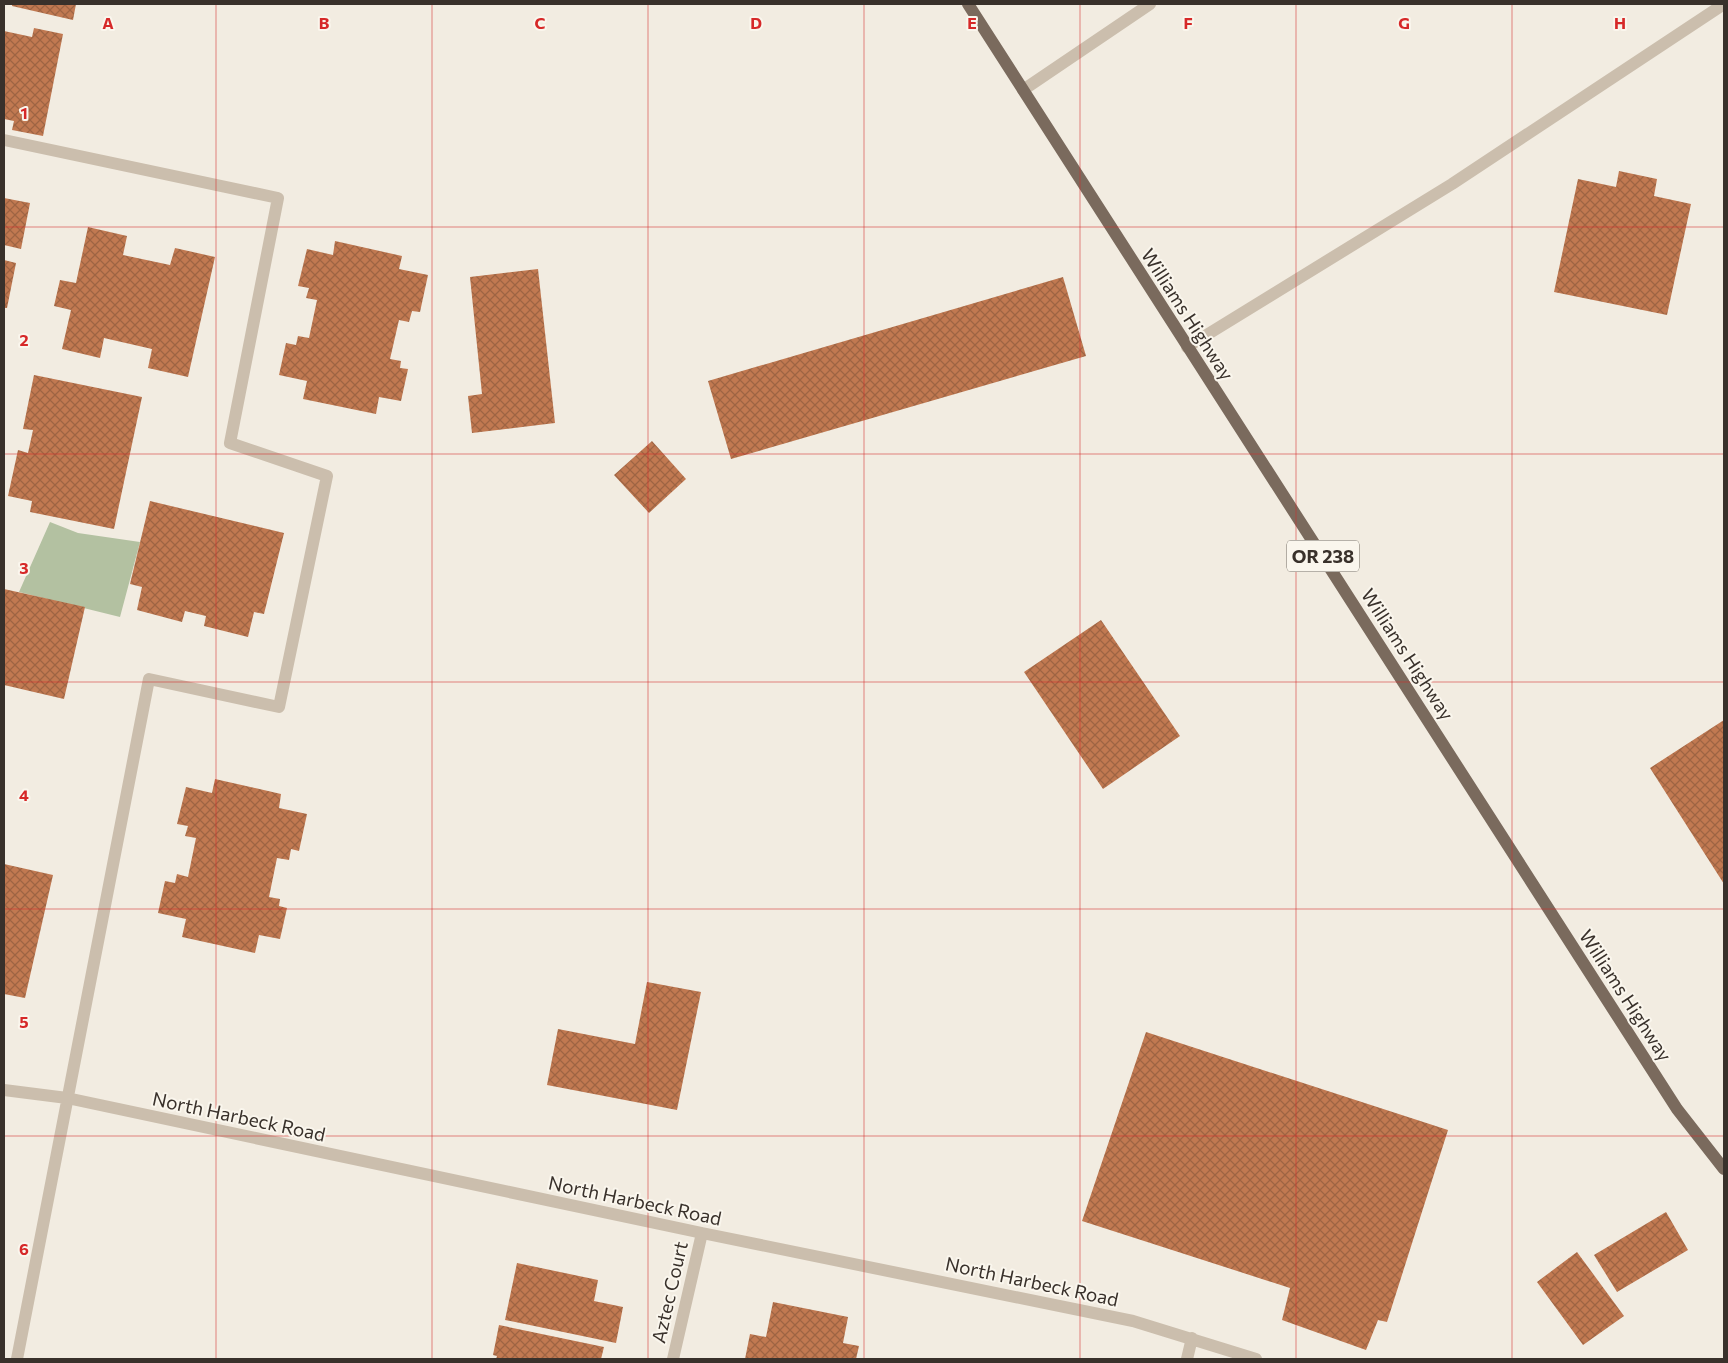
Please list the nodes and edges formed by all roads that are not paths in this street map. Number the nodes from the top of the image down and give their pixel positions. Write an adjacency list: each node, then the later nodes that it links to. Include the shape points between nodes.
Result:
1 (968, 4): 4 (main road, Williams Highway / OR 238)
2 (1150, 4): 4 (street)
3 (1724, 4): 6 (street, via 1452,184)
4 (1023, 90): 6 (main road, Williams Highway / OR 238)
5 (4, 140): 8 (street, via 278,198 230,443 327,476 279,707 149,679)
6 (1187, 346): 9 (main road, Williams Highway / OR 238, via 1677,1109)
7 (4, 1090): 8 (street, North Harbeck Road)
8 (67, 1098): 10 (street, North Harbeck Road); 12 (street)
9 (1724, 1169)
10 (702, 1233): 11 (street, North Harbeck Road, via 1134,1321); 13 (street, Aztec Court)
11 (1192, 1338): 14 (street); 15 (street, North Harbeck Road)
12 (17, 1359)
13 (673, 1359)
14 (1187, 1359)
15 (1256, 1359)

